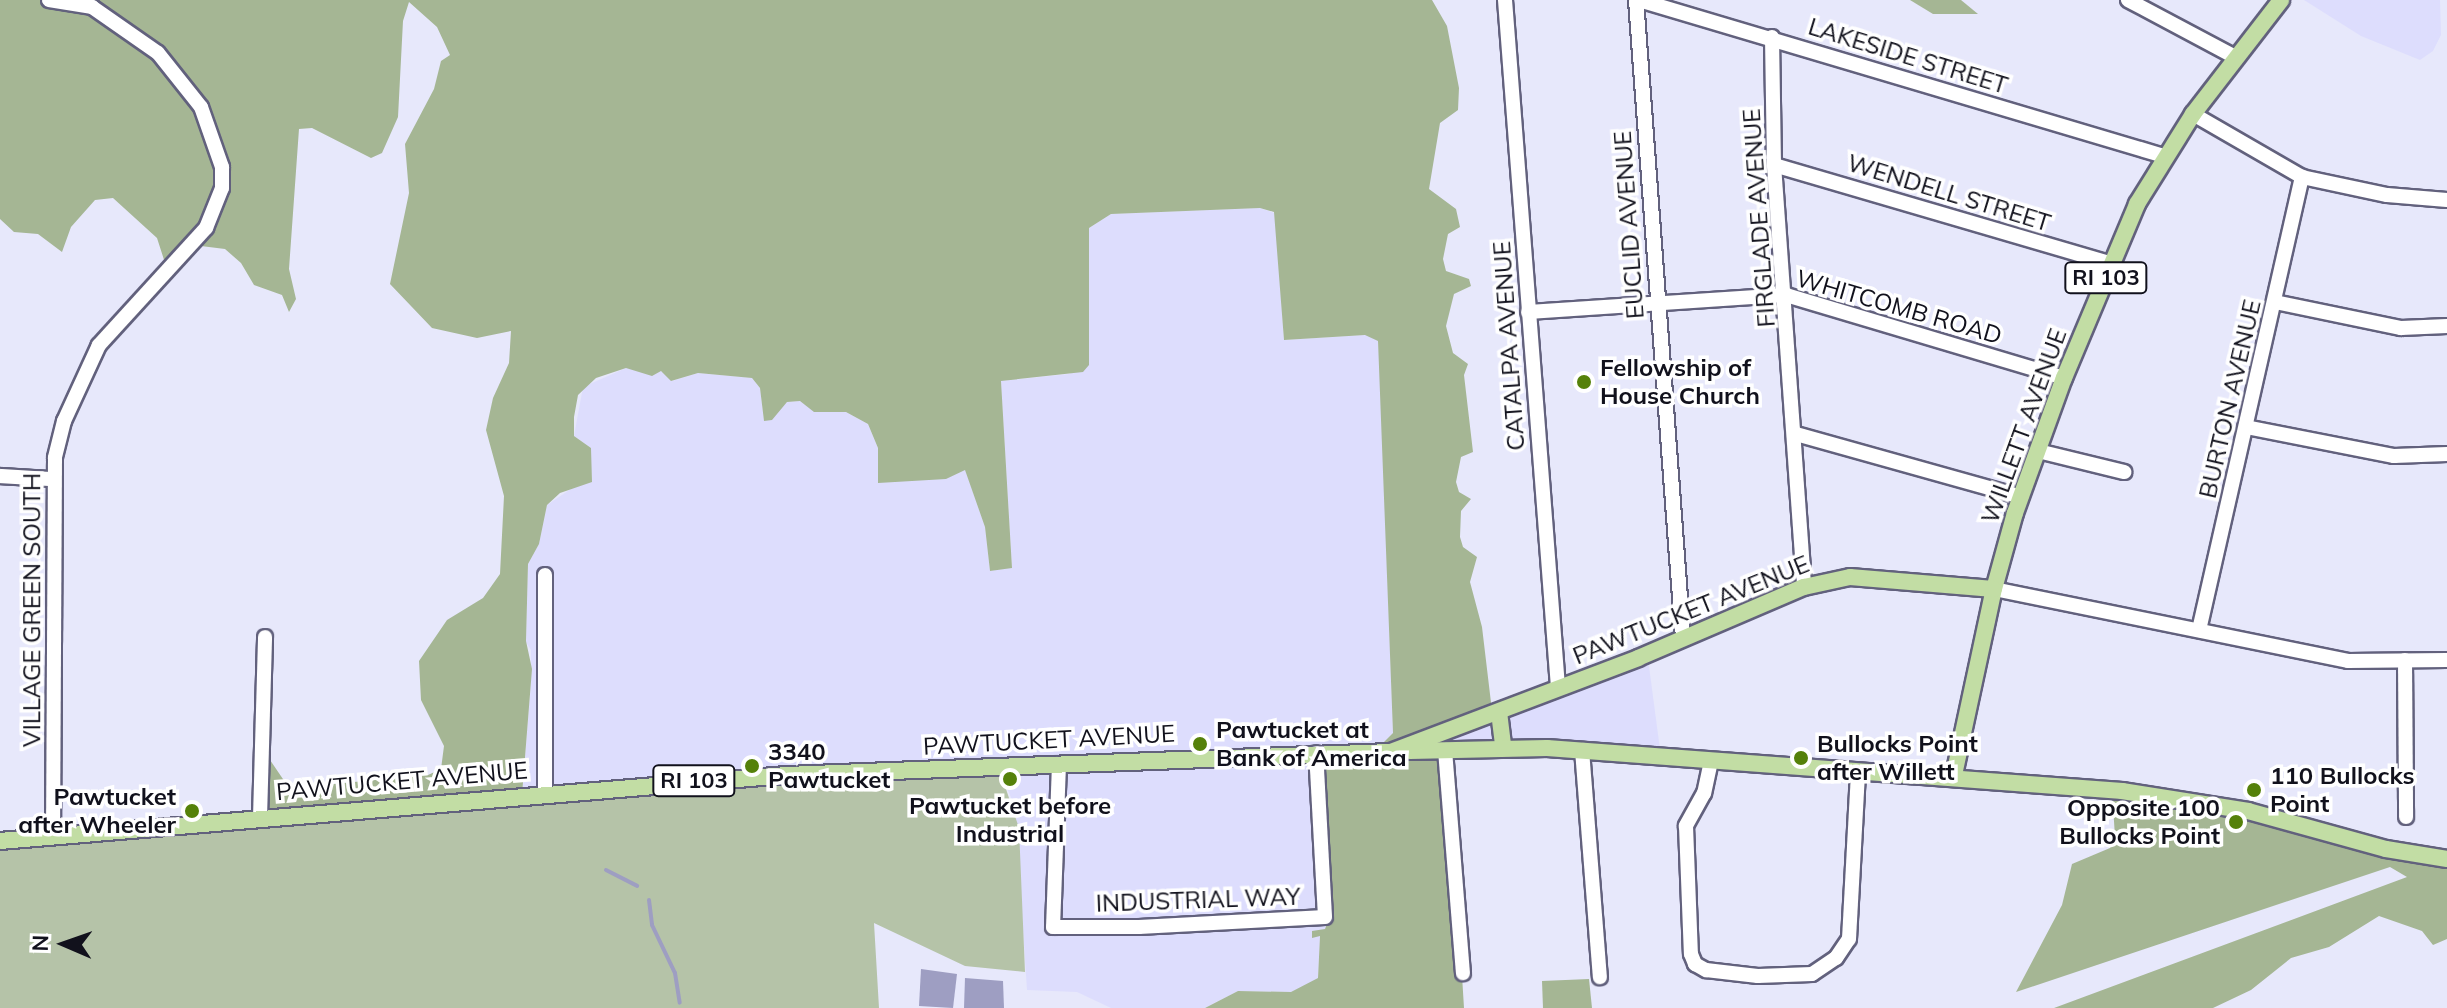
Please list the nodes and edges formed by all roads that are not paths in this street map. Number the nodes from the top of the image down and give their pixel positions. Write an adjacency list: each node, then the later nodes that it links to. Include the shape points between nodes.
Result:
1 (49, 0): 26 (street, VILLAGE GREEN SOUTH, via 92,7 158,53 201,107 222,178 206,228 99,345 64,421)
2 (1505, 0): 17 (street, CATALPA AVENUE)
3 (1638, 0): 6 (street, LAKESIDE STREET); 16 (street, EUCLID AVENUE)
4 (2128, 0): 7 (street)
5 (2281, 0): 7 (main road, WILLETT AVENUE / RI 103)
6 (1772, 37): 9 (street, LAKESIDE STREET); 10 (street, FIRGLADE AVENUE)
7 (2237, 58): 8 (main road, WILLETT AVENUE / RI 103)
8 (2193, 114): 9 (main road, WILLETT AVENUE / RI 103); 11 (street)
9 (2164, 156): 13 (main road, WILLETT AVENUE / RI 103)
10 (1774, 165): 13 (street, WENDELL STREET); 14 (street, FIRGLADE AVENUE)
11 (2302, 177): 12 (street, via 2387,195); 15 (street, BURTON AVENUE)
12 (2447, 200)
13 (2112, 264): 19 (main road, WILLETT AVENUE / RI 103)
14 (1786, 295): 16 (street, WHITCOMB ROAD); 19 (street, WHITCOMB ROAD); 21 (street, FIRGLADE AVENUE)
15 (2275, 302): 18 (street, via 2401,328); 20 (street, BURTON AVENUE)
16 (1656, 304): 17 (street, WHITCOMB ROAD); 33 (street, EUCLID AVENUE)
17 (1528, 312): 36 (street, CATALPA AVENUE)
18 (2447, 326)
19 (2064, 378): 22 (main road, WILLETT AVENUE / RI 103)
20 (2246, 427): 23 (street, via 2394,456); 31 (street, BURTON AVENUE)
21 (1796, 434): 27 (street); 29 (street, FIRGLADE AVENUE)
22 (2038, 451): 24 (street); 27 (main road, WILLETT AVENUE / RI 103)
23 (2447, 454)
24 (2124, 472)
25 (0, 476): 26 (street)
26 (51, 479): 49 (street, VILLAGE GREEN SOUTH, via 58,665)
27 (2021, 497): 30 (main road, WILLETT AVENUE / RI 103)
28 (545, 575): 46 (street)
29 (1804, 587): 30 (main road, PAWTUCKET AVENUE / RI 103, via 1850,577); 33 (main road, PAWTUCKET AVENUE / RI 103)
30 (1994, 589): 31 (street, PAWTUCKET AVENUE); 45 (main road, WILLETT AVENUE / RI 103)
31 (2199, 630): 34 (street, PAWTUCKET AVENUE, via 2348,661)
32 (265, 637): 48 (street)
33 (1683, 638): 36 (main road, PAWTUCKET AVENUE / RI 103)
34 (2405, 660): 35 (street, PAWTUCKET AVENUE); 47 (street)
35 (2447, 660)
36 (1558, 688): 37 (main road, PAWTUCKET AVENUE / RI 103)
37 (1499, 712): 38 (main road, PAWTUCKET AVENUE / RI 103); 39 (main road)
38 (1444, 742): 39 (main road, RI 103); 41 (main road, PAWTUCKET AVENUE / RI 103, via 1391,752); 52 (street)
39 (1503, 746): 40 (main road, RI 103)
40 (1582, 750): 42 (main road, RI 103); 53 (street)
41 (1316, 753): 43 (main road, PAWTUCKET AVENUE / RI 103); 43 (street, INDUSTRIAL WAY, via 1325,917 1053,927)
42 (1711, 761): 44 (main road, RI 103); 44 (street, via 1704,793 1686,826 1691,954 1706,970 1758,976 1812,974 1836,958 1849,939)
43 (1059, 764): 46 (main road, PAWTUCKET AVENUE / RI 103)
44 (1858, 771): 45 (main road, RI 103)
45 (1954, 775): 51 (main road, via 2231,807 2386,849)
46 (545, 792): 48 (main road, PAWTUCKET AVENUE / RI 103)
47 (2406, 817)
48 (260, 818): 49 (main road, PAWTUCKET AVENUE / RI 103)
49 (53, 836): 50 (main road, PAWTUCKET AVENUE / RI 103)
50 (0, 841)
51 (2447, 859)
52 (1463, 973)
53 (1600, 977)

